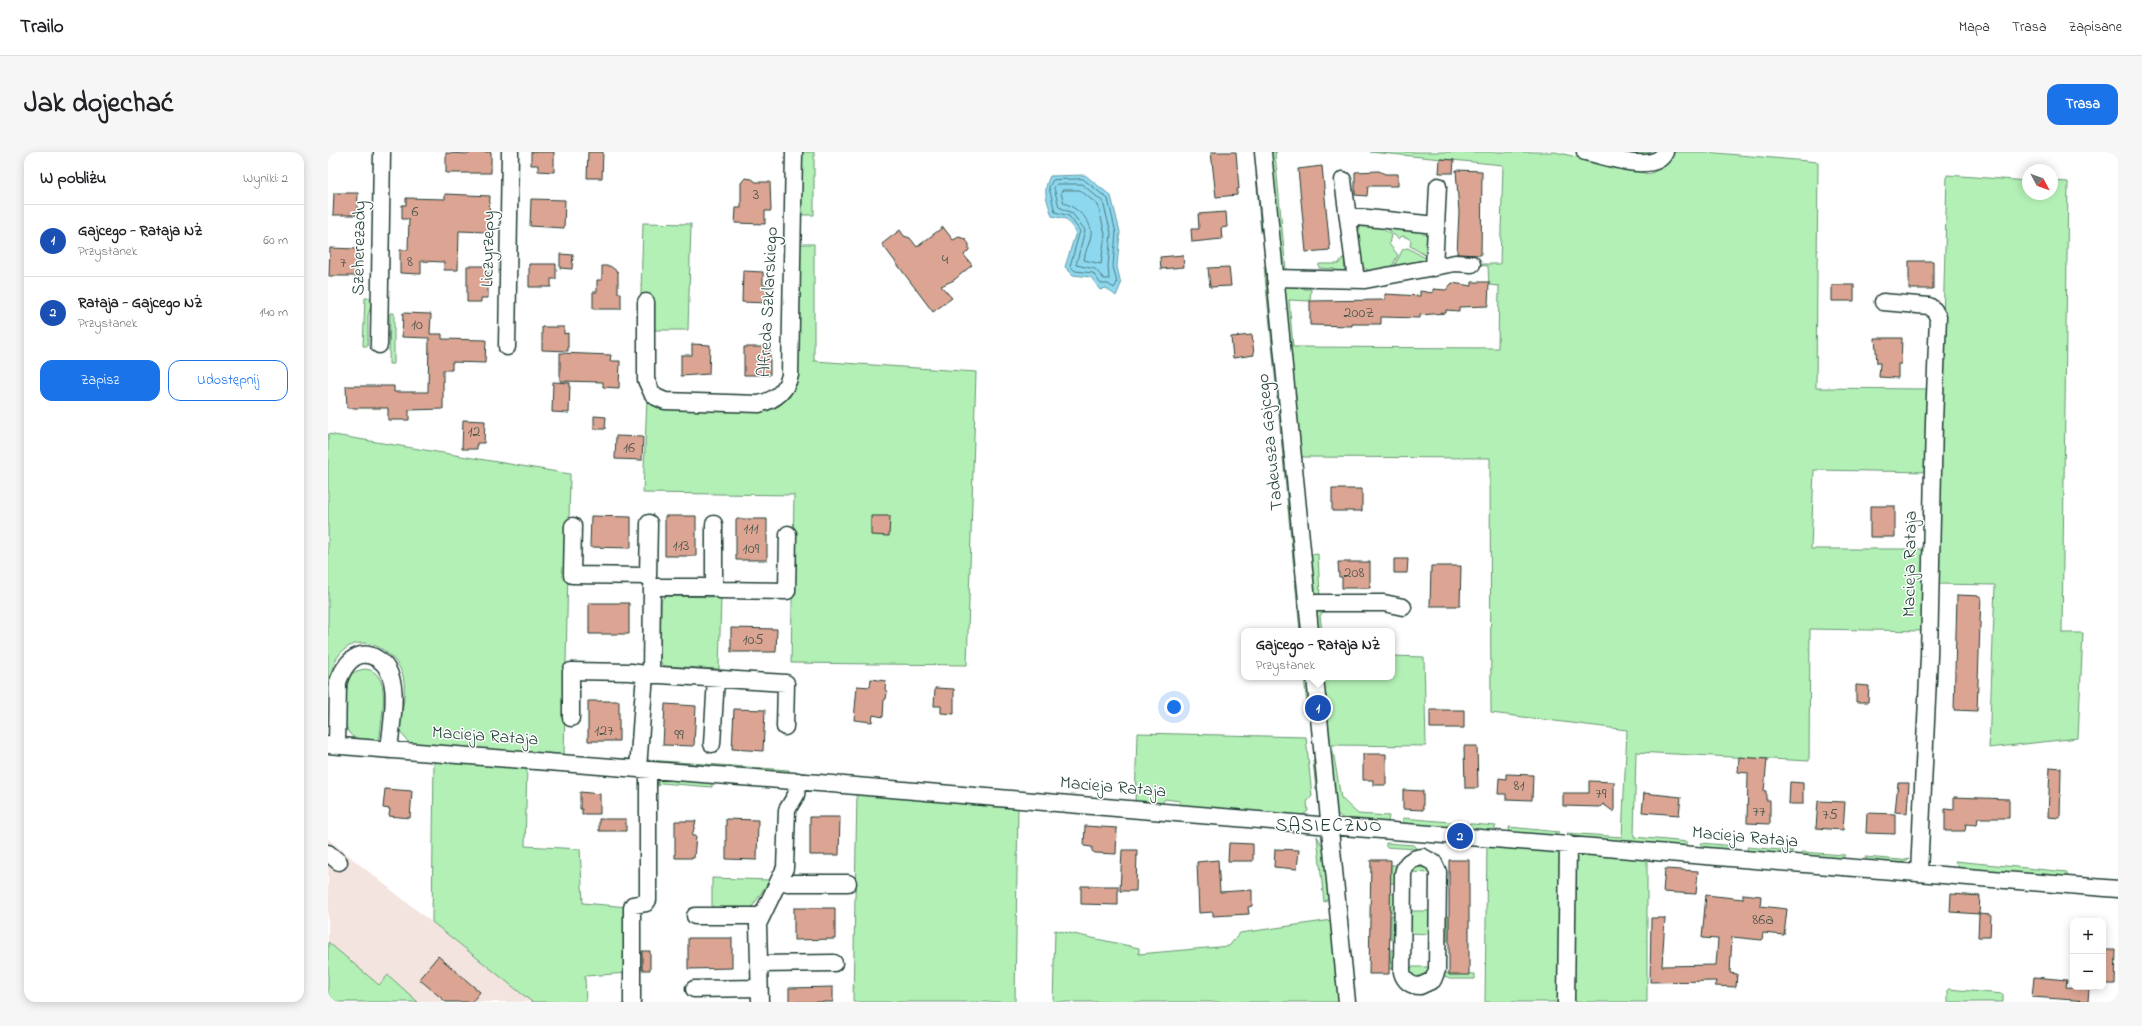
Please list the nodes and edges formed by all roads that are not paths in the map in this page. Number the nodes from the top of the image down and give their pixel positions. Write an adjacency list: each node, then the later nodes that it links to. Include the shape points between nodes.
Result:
1 (382, 152): 17 (street, Szeherezady)
2 (510, 152): 18 (street, Liczyrzepy)
3 (794, 152): 15 (street, Alfreda Szklarskiego, via 790,375 782,392 772,400 759,404 666,401 656,397 646,380)
4 (1263, 152): 13 (street, Tadeusza Gajcego)
5 (1585, 152): 6 (street, via 1643,164)
6 (1662, 156)
7 (1343, 180): 9 (street)
8 (1438, 186): 10 (street)
9 (1348, 216): 10 (street); 14 (street)
10 (1436, 225): 12 (street)
11 (1472, 264): 12 (street, via 1455,263)
12 (1434, 268): 14 (street)
13 (1275, 278): 14 (street); 25 (street, Tadeusza Gajcego)
14 (1356, 280)
15 (646, 302)
16 (1883, 302): 42 (street, Macieja Rataja, via 1929,306 1938,317 1930,656)
17 (379, 346)
18 (508, 347)
19 (649, 523): 23 (street)
20 (714, 524): 24 (street)
21 (573, 526): 23 (street, via 572,575)
22 (788, 534): 24 (street, via 787,591 720,590)
23 (648, 582): 24 (street); 28 (street)
24 (714, 587)
25 (1307, 603): 26 (street, via 1384,603); 27 (street, Tadeusza Gajcego)
26 (1402, 607)
27 (1310, 628)
28 (648, 674): 29 (street); 31 (street, via 571,670); 36 (street)
29 (716, 679): 32 (street, via 786,683); 33 (street)
30 (1315, 680): 38 (street)
31 (571, 718)
32 (785, 727)
33 (712, 744)
34 (332, 746): 35 (street, Macieja Rataja); 35 (street, via 341,673 356,656 364,654 381,661 392,679 394,690)
35 (389, 750): 36 (street, Macieja Rataja)
36 (643, 770): 37 (street, Macieja Rataja); 52 (street, via 648,900 646,904 633,905 632,908)
37 (798, 781): 38 (street, Macieja Rataja); 43 (street, via 796,795 787,810 786,861)
38 (1329, 826): 39 (street, Macieja Rataja); 53 (street)
39 (1425, 833): 40 (street, Macieja Rataja); 41 (street)
40 (1568, 844): 42 (street, Macieja Rataja); 54 (street)
41 (1423, 857): 41 (street, via 1434,864 1438,872 1437,970 1433,980 1420,986 1410,984 1402,972 1402,874 1407,863)
42 (1919, 872): 45 (street, Macieja Rataja)
43 (780, 879): 44 (street, via 788,883); 47 (street)
44 (848, 883)
45 (2118, 889)
46 (695, 916): 47 (street)
47 (762, 916): 49 (street, via 758,924)
48 (834, 963): 49 (street)
49 (759, 964): 51 (street)
50 (694, 989): 51 (street)
51 (759, 995)
52 (632, 1002)
53 (1347, 1002)
54 (1566, 1002)

